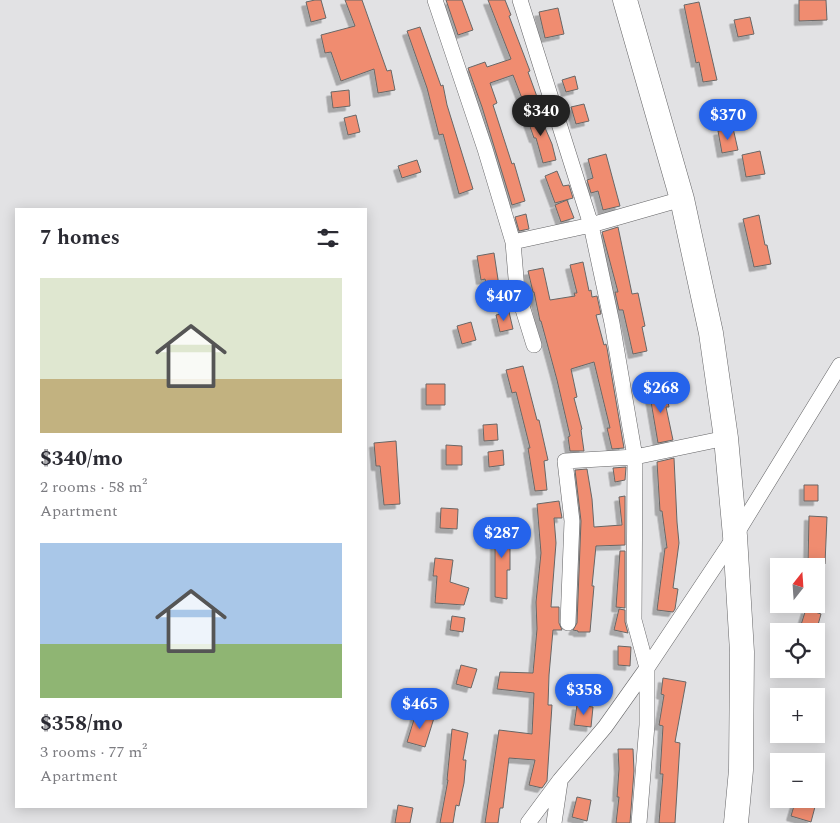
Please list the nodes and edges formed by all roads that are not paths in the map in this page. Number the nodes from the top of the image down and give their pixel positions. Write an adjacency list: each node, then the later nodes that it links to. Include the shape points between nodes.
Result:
1 (436, 0): 6 (street)
2 (520, 0): 5 (street)
3 (626, 0): 4 (main road)
4 (682, 199): 5 (street); 9 (main road, via 711,333)
5 (591, 225): 6 (street); 10 (street)
6 (513, 242): 7 (street, via 518,290)
7 (534, 345)
8 (840, 365): 11 (street)
9 (726, 438): 10 (street); 11 (main road)
10 (635, 456): 12 (street, via 565,461 572,521); 13 (street, via 634,620)
11 (735, 536): 13 (street); 18 (main road, via 742,652 741,770)
12 (568, 622)
13 (647, 668): 14 (street, via 605,727); 17 (street, via 647,725)
14 (560, 780): 15 (street); 16 (street)
15 (528, 823)
16 (554, 823)
17 (639, 823)
18 (736, 823)

